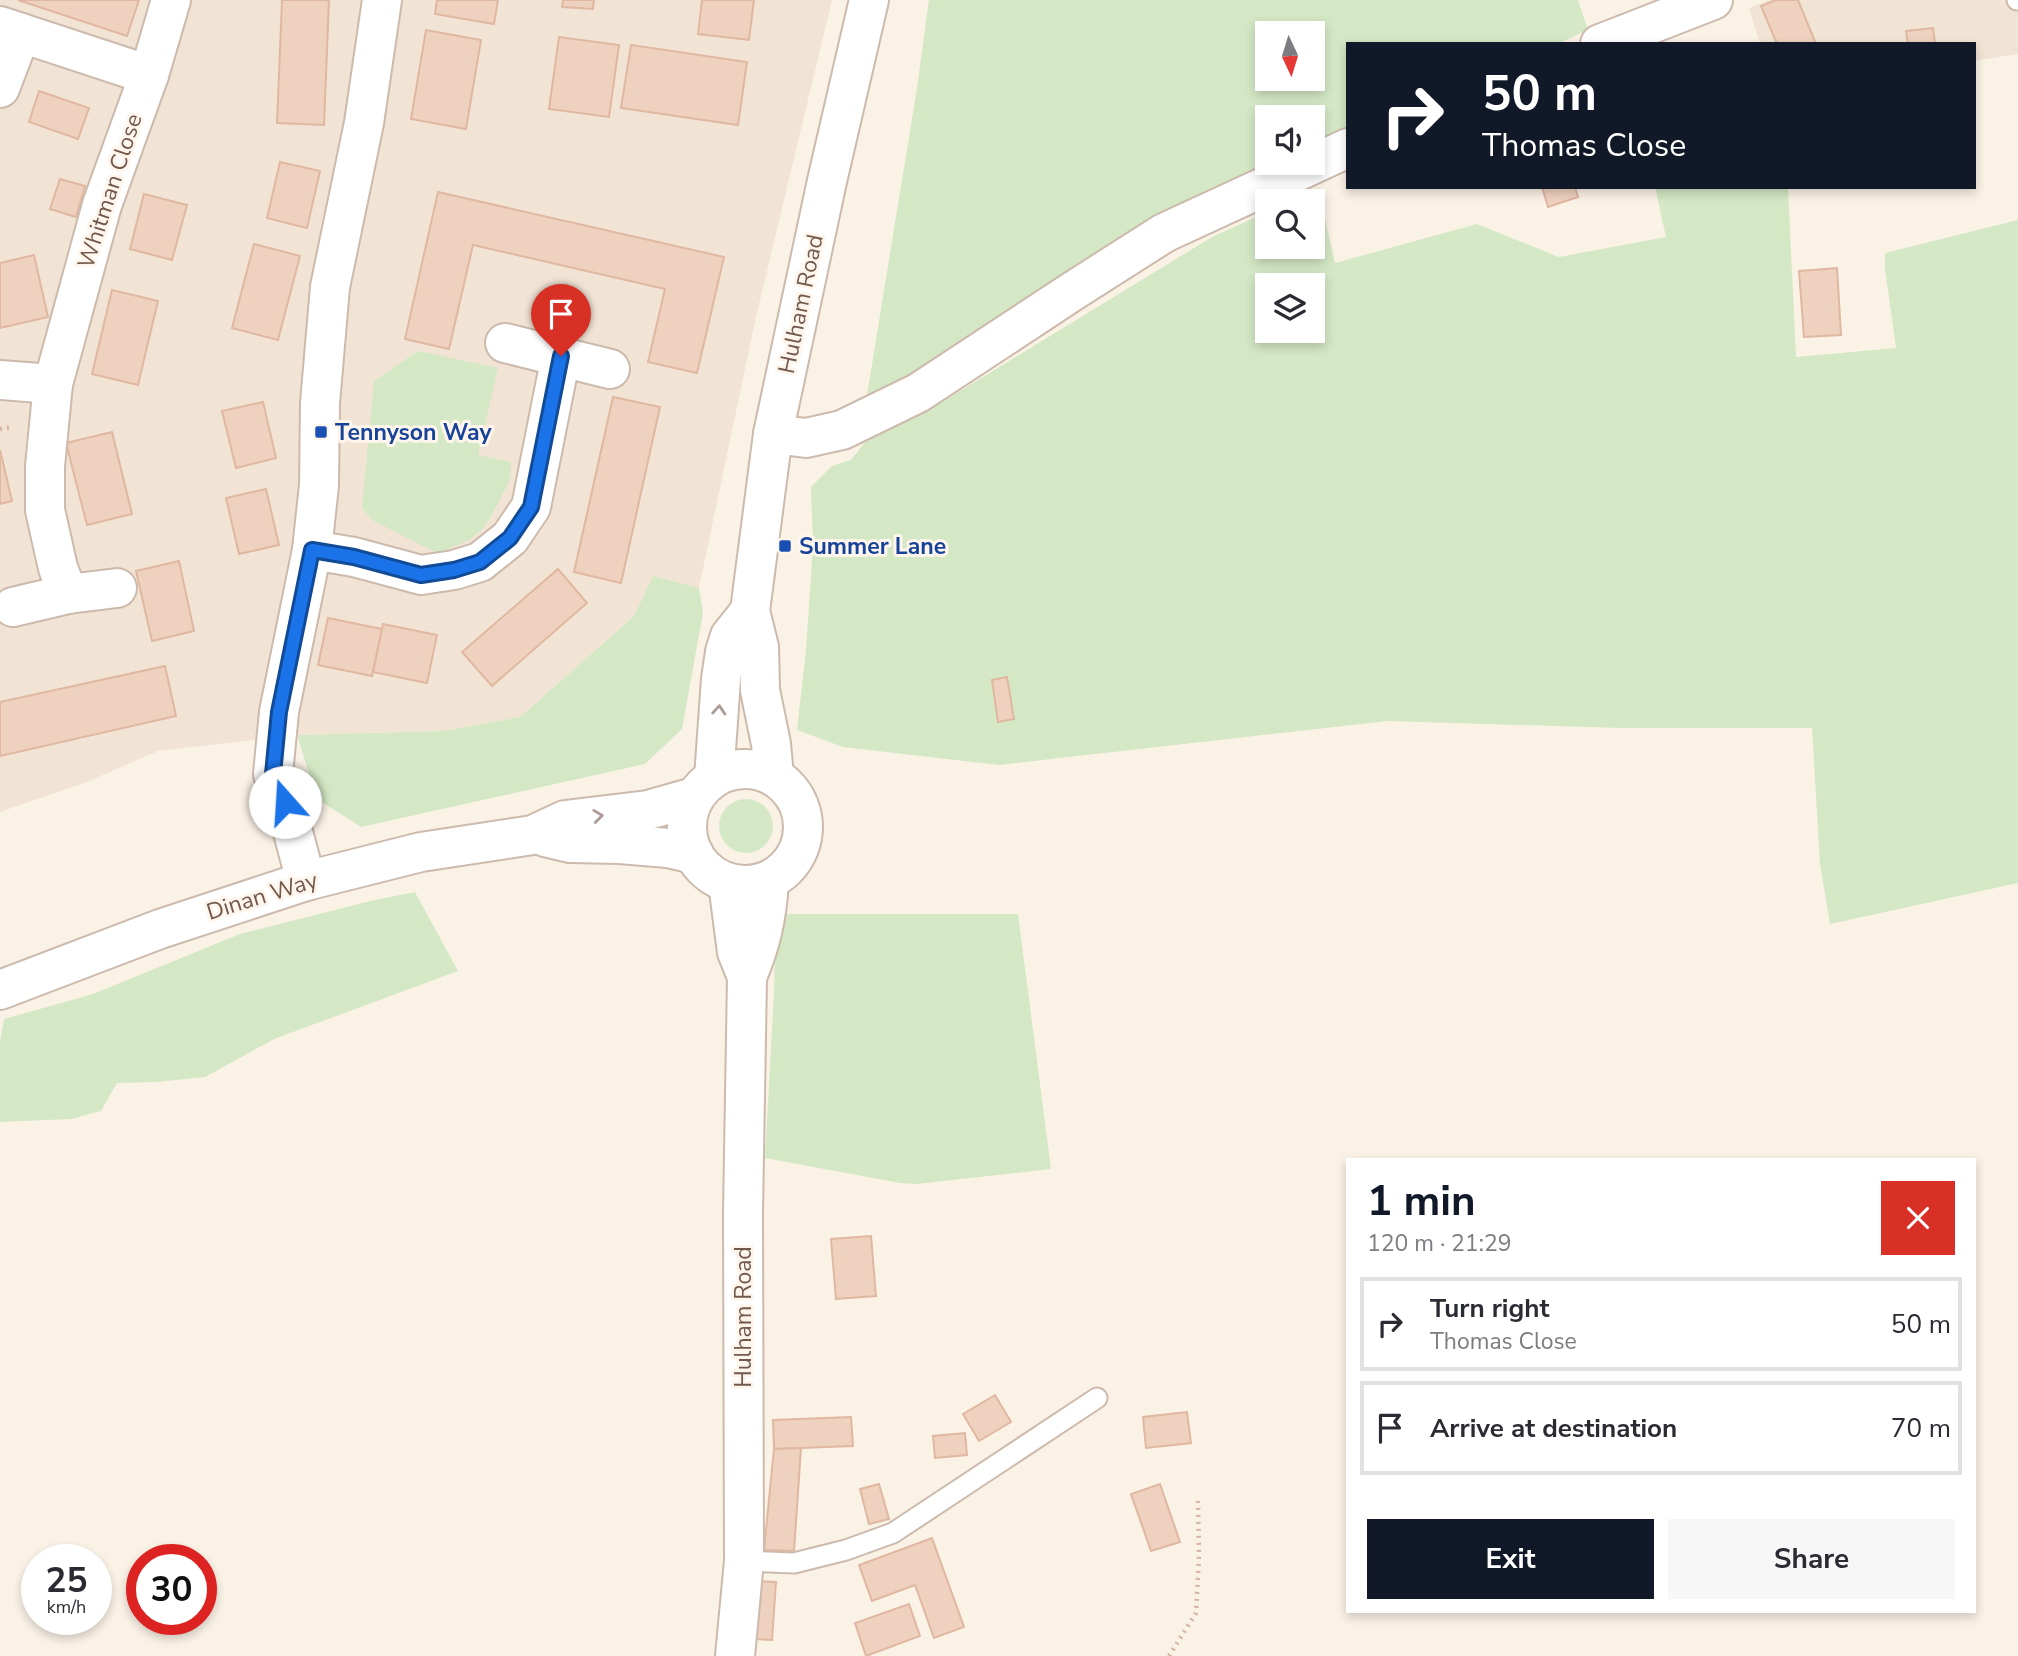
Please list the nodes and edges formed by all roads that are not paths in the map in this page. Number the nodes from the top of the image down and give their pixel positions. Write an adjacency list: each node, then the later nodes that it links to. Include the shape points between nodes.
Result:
1 (171, 0): 7 (street, Whitman Close)
2 (382, 0): 16 (street, via 364,123 330,287)
3 (869, 0): 15 (street, Hulham Road)
4 (1713, 0): 6 (street)
5 (11, 30): 7 (street); 8 (street)
6 (1605, 42)
7 (149, 75): 14 (street, Whitman Close, via 102,205)
8 (0, 88)
9 (1346, 149): 15 (street, via 1164,233 918,393 842,430 806,438)
10 (505, 344): 11 (street)
11 (561, 356): 12 (street); 16 (street, via 531,507 510,538 480,562 421,575)
12 (610, 369)
13 (0, 380): 14 (street)
14 (53, 384): 18 (street, Whitman Close, via 45,510)
15 (773, 434): 20 (street, Hulham Road)
16 (312, 550): 25 (street, via 279,712 273,774)
17 (117, 588): 18 (street)
18 (68, 594): 19 (street)
19 (13, 607)
20 (750, 611): 21 (street, Hulham Road, via 759,647 760,690); 22 (street, Hulham Road, one-way to 20, via 725,652 730,636)
21 (774, 776): 22 (street, via 758,769 733,769); 26 (street, via 797,798 804,821 802,846 789,867)
22 (704, 787): 23 (street, Dinan Way, one-way to 22, via 565,820 648,810); 24 (street, Hulham Road, via 686,820)
23 (533, 835): 24 (street, Dinan Way, via 570,843 668,848); 25 (street, Dinan Way, via 421,852)
24 (694, 854): 27 (street, via 701,866)
25 (306, 881): 29 (street, Dinan Way, via 160,929)
26 (769, 881): 27 (street, via 745,886); 28 (street, Hulham Road, via 764,928)
27 (728, 883): 28 (street, Hulham Road, via 737,952)
28 (747, 977): 31 (street, Hulham Road)
29 (0, 990)
30 (1097, 1398): 31 (lane, via 893,1533 794,1563)
31 (744, 1561): 32 (street, Hulham Road)
32 (735, 1656)

